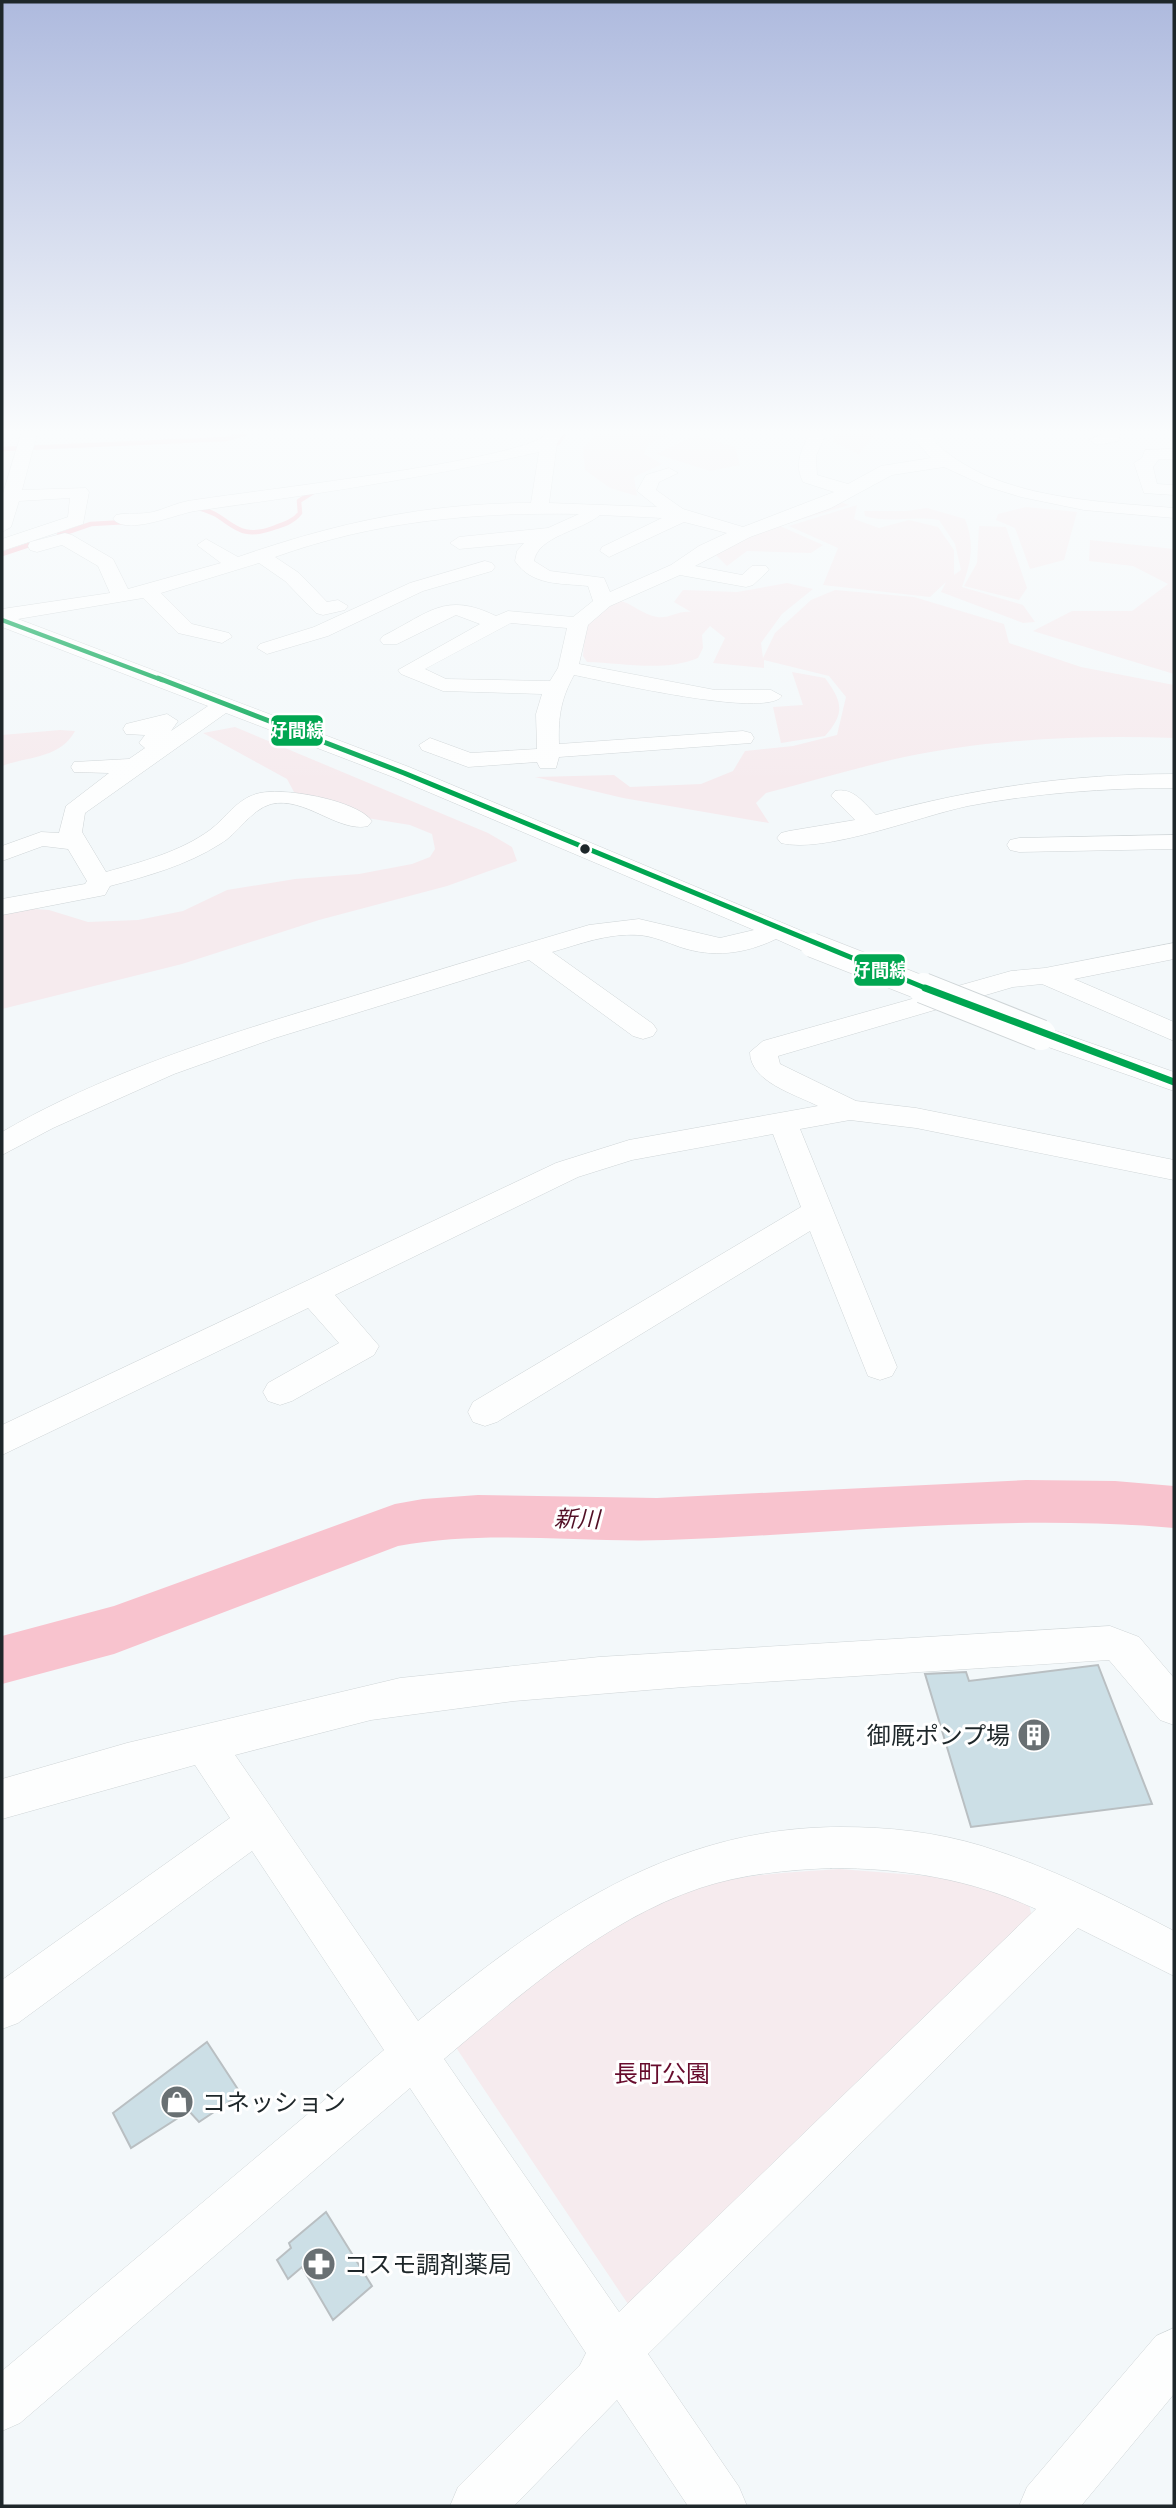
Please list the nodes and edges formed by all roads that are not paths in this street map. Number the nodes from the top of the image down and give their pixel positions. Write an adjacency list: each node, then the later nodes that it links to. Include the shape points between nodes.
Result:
1 (20, 551): 9 (street)
2 (86, 551): 14 (street, via 106,563)
3 (215, 551): 10 (street)
4 (278, 551): 8 (street)
5 (467, 551): 22 (street, via 485,567 408,591 343,622)
6 (526, 551): 15 (street, via 524,561 530,570 543,576 597,582)
7 (704, 551): 11 (street)
8 (260, 555): 10 (street); 16 (street, via 292,578 323,610)
9 (2, 556)
10 (234, 564): 13 (street)
11 (678, 569): 12 (street, via 746,582); 15 (street)
12 (759, 570)
13 (148, 591): 14 (street); 20 (street, via 185,629)
14 (122, 597): 19 (street)
15 (603, 601): 18 (street)
16 (338, 606)
17 (495, 623): 18 (street, via 508,617); 21 (street, via 466,608 452,609); 24 (street, via 408,670 443,685)
18 (578, 623): 23 (street)
19 (6, 625): 28 (street)
20 (222, 637)
21 (390, 640)
22 (267, 648)
23 (568, 668): 24 (street); 25 (street)
24 (556, 689): 29 (street); 34 (street, via 547,714)
25 (715, 696): 26 (street); 27 (street)
26 (771, 696)
27 (639, 700)
28 (223, 705): 35 (street); 51 (street, via 401,772)
29 (569, 716)
30 (134, 729): 35 (street, via 167,721)
31 (743, 738): 34 (street)
32 (430, 745): 34 (street, via 468,760)
33 (184, 756): 35 (street)
34 (547, 756)
35 (139, 761): 36 (street); 43 (street, via 77,807)
36 (82, 767)
37 (1174, 781): 41 (street, via 1119,781 1012,794)
38 (844, 796): 41 (street)
39 (57, 803): 43 (street, via 60,821)
40 (360, 821): 46 (street, via 274,787 213,840)
41 (871, 823): 44 (street)
42 (180, 830): 46 (street)
43 (72, 834): 48 (street, via 41,839); 49 (street)
44 (789, 838)
45 (1174, 842): 47 (street)
46 (201, 845): 49 (street, via 175,859 139,859)
47 (1019, 845)
48 (2, 854)
49 (99, 881): 50 (street, via 96,890)
50 (2, 907)
51 (774, 929): 52 (street, via 760,939 733,946 701,944 652,928 625,926); 57 (street, bridge, via 1041,1035)
52 (532, 950): 55 (street); 60 (street, via 265,1031 164,1068 43,1121)
53 (1174, 951): 54 (street)
54 (1045, 976): 56 (street); 58 (street, via 1011,979 764,1052 771,1070)
55 (643, 1030)
56 (1174, 1032)
57 (1174, 1082)
58 (850, 1110): 59 (street); 61 (street)
59 (783, 1122): 62 (street); 63 (street, via 629,1150 567,1170)
60 (2, 1145)
61 (1174, 1170)
62 (819, 1212): 64 (street); 66 (street)
63 (314, 1294): 65 (street, via 362,1346); 67 (street)
64 (880, 1367)
65 (280, 1392)
66 (485, 1412)
67 (2, 1440)
68 (1174, 1707): 69 (street, via 1125,1649 1110,1643 841,1657 427,1692 332,1708)
69 (204, 1744): 70 (street, via 108,1765); 71 (street)
70 (2, 1799)
71 (257, 1823): 74 (street); 75 (street)
72 (1074, 1902): 73 (street); 75 (street, via 1006,1873 909,1851 805,1850 698,1867 586,1923); 76 (street)
73 (1174, 1954)
74 (2, 2007)
75 (414, 2054): 76 (street); 78 (street)
76 (615, 2351): 79 (street, via 598,2383); 80 (street)
77 (1174, 2354): 81 (street)
78 (2, 2405)
79 (477, 2506)
80 (720, 2506)
81 (1046, 2506)

